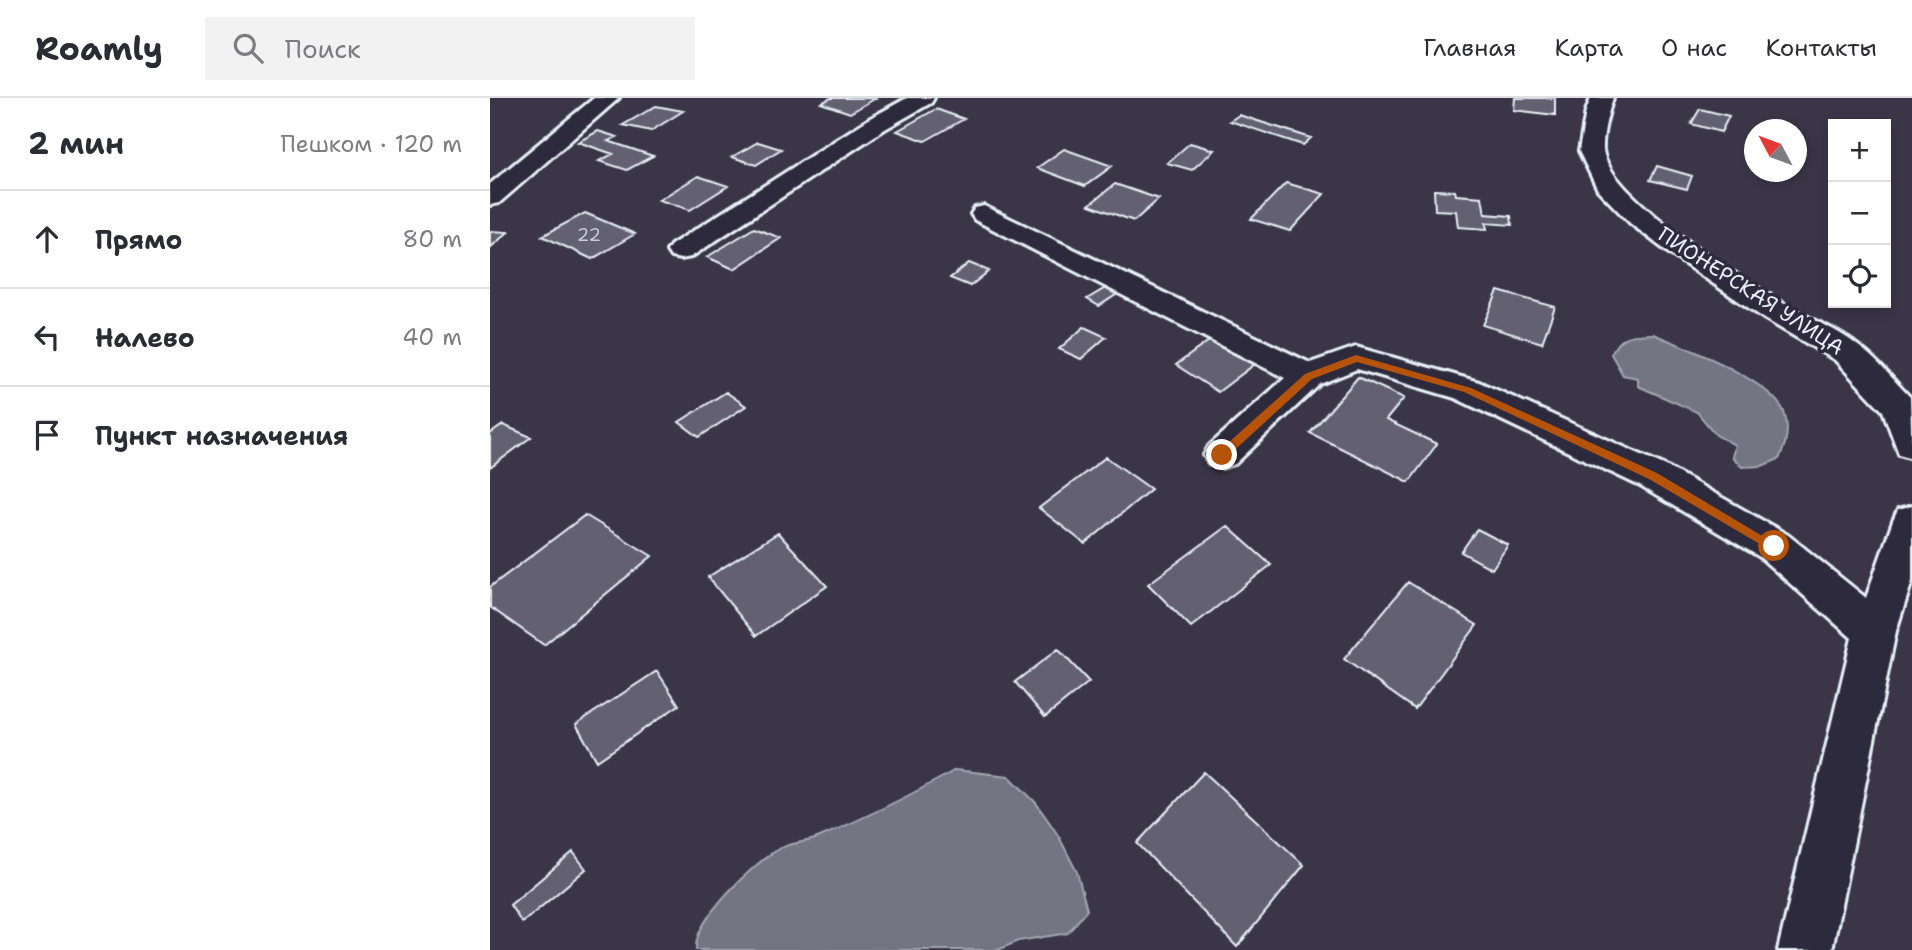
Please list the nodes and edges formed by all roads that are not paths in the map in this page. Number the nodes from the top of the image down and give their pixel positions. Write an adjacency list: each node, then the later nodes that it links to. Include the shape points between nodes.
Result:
1 (608, 98): 4 (street)
2 (923, 98): 6 (street)
3 (1602, 98): 8 (street, ПИОНЕРСКАЯ УЛИЦА, via 1591,151 1607,185 1683,250 1846,352 1898,406)
4 (490, 197)
5 (984, 215): 7 (street)
6 (681, 251)
7 (1308, 376): 9 (street); 11 (street, via 1356,358 1467,390 1653,476 1774,546)
8 (1912, 445)
9 (1222, 455)
10 (1911, 530): 11 (street)
11 (1875, 631): 12 (street)
12 (1805, 950)

